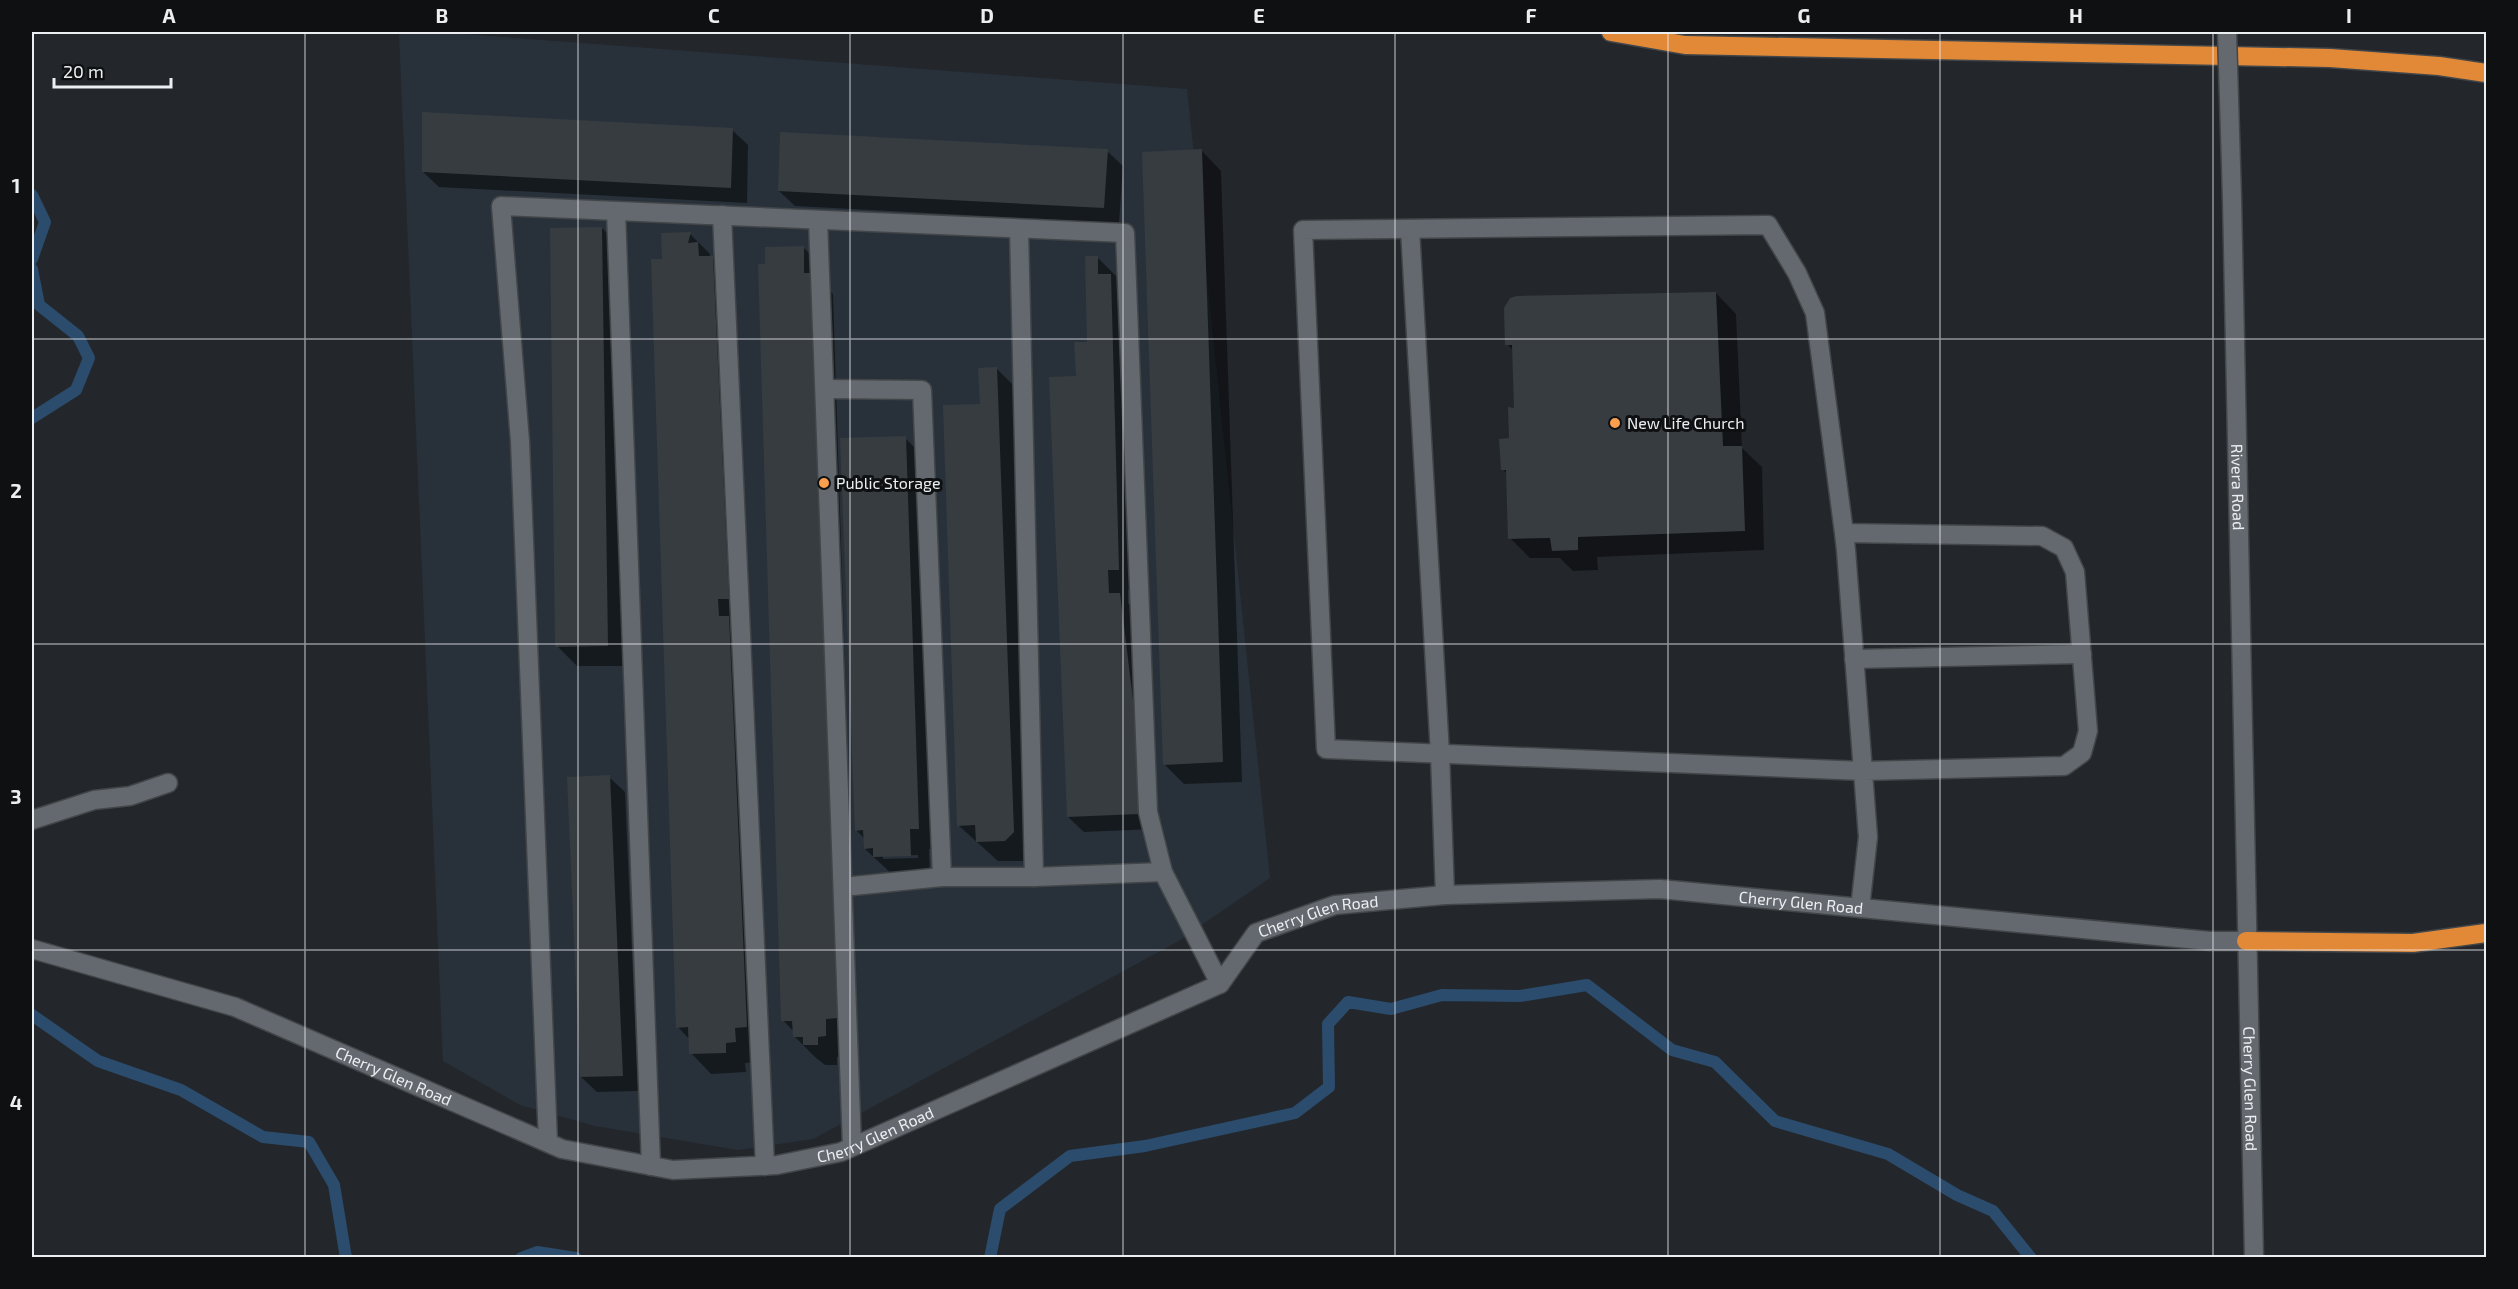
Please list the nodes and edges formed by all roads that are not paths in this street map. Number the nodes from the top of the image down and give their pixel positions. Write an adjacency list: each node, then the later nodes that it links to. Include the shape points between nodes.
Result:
1 (1611, 32): 3 (highway, via 1685,45 2330,58)
2 (2228, 32): 24 (street, Rivera Road, bridge)
3 (2487, 73)
4 (616, 211): 5 (street); 27 (street, via 501,206 520,441); 29 (street)
5 (723, 216): 6 (street); 30 (street)
6 (818, 220): 8 (street); 9 (street)
7 (1410, 229): 10 (street, via 1768,225 1815,313); 13 (street); 13 (street, via 1304,230 1326,749)
8 (1019, 230): 17 (street, via 1125,233 1144,754 1148,812); 19 (street)
9 (825, 388): 18 (street, via 922,390); 20 (street)
10 (1844, 533): 11 (street, via 2042,536 2064,548 2075,572); 12 (street)
11 (2082, 654): 12 (street); 14 (street, via 2088,731 2082,753 2064,766)
12 (1854, 659): 14 (street)
13 (1440, 754): 14 (street); 21 (street)
14 (1863, 771): 22 (street, via 1868,837)
15 (168, 783): 16 (street, via 130,796 94,800)
16 (32, 820)
17 (1163, 872): 19 (street); 26 (street)
18 (942, 878): 19 (street); 20 (street)
19 (1034, 878)
20 (843, 886): 28 (street)
21 (1445, 895): 22 (street, Cherry Glen Road, via 1660,889); 26 (street, Cherry Glen Road, via 1335,905 1256,933)
22 (1860, 908): 24 (street, Cherry Glen Road, via 2210,941)
23 (2487, 933): 24 (highway, via 2413,943)
24 (2246, 941): 31 (street, Cherry Glen Road)
25 (32, 948): 27 (street, Cherry Glen Road, via 235,1008)
26 (1220, 984): 28 (street, Cherry Glen Road)
27 (548, 1142): 29 (street, Cherry Glen Road, via 562,1149)
28 (852, 1146): 30 (street, Cherry Glen Road, via 841,1152)
29 (651, 1166): 30 (street, Cherry Glen Road, via 673,1170)
30 (765, 1166)
31 (2254, 1257)

